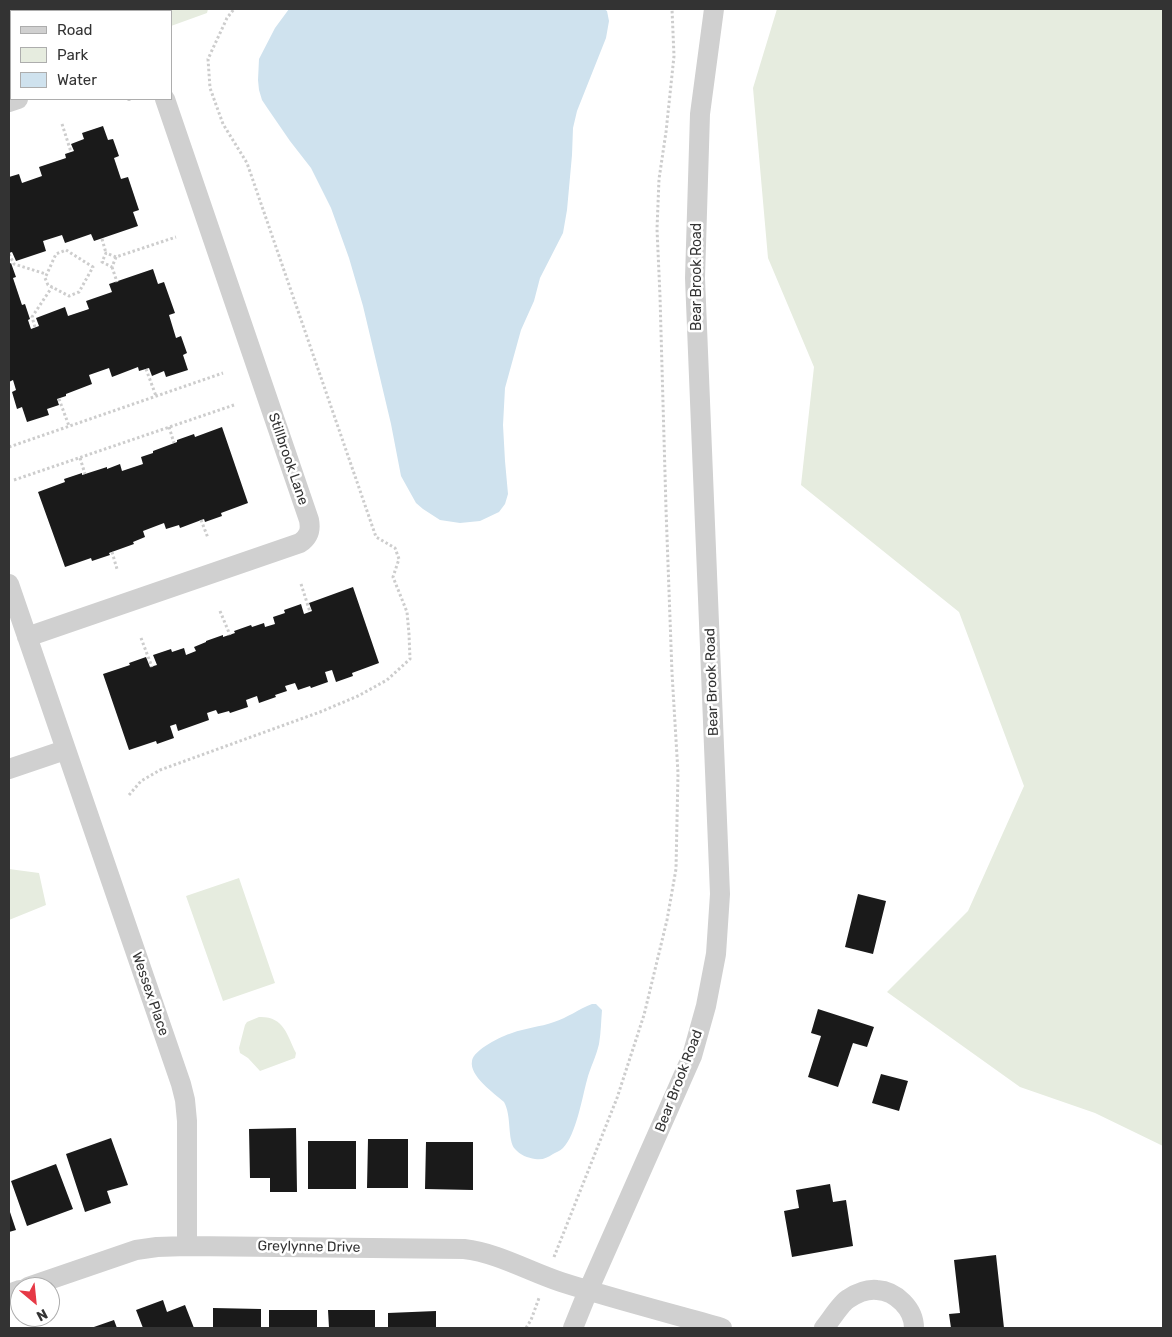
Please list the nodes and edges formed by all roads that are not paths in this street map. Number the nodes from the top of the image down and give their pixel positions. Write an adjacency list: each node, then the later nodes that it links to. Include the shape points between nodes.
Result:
1 (714, 9): 9 (street, Bear Brook Road, via 700,114 695,278 720,894 716,954 692,1056)
2 (165, 100): 4 (street, Stillbrook Lane, via 309,520 309,532 300,542)
3 (9, 584): 4 (street, Wessex Place)
4 (27, 637): 5 (street, Wessex Place)
5 (66, 750): 6 (street); 7 (street, Wessex Place, via 185,1100)
6 (9, 770)
7 (187, 1246): 8 (street, Greylynne Drive, via 136,1250); 9 (street, Greylynne Drive, via 472,1250)
8 (57, 1277)
9 (588, 1291): 10 (street, Bear Brook Road); 11 (street, Greylynne Drive)
10 (573, 1328)
11 (722, 1328)
12 (824, 1328): 13 (street, via 846,1300 861,1292 878,1290 894,1295 907,1307)
13 (914, 1328)

